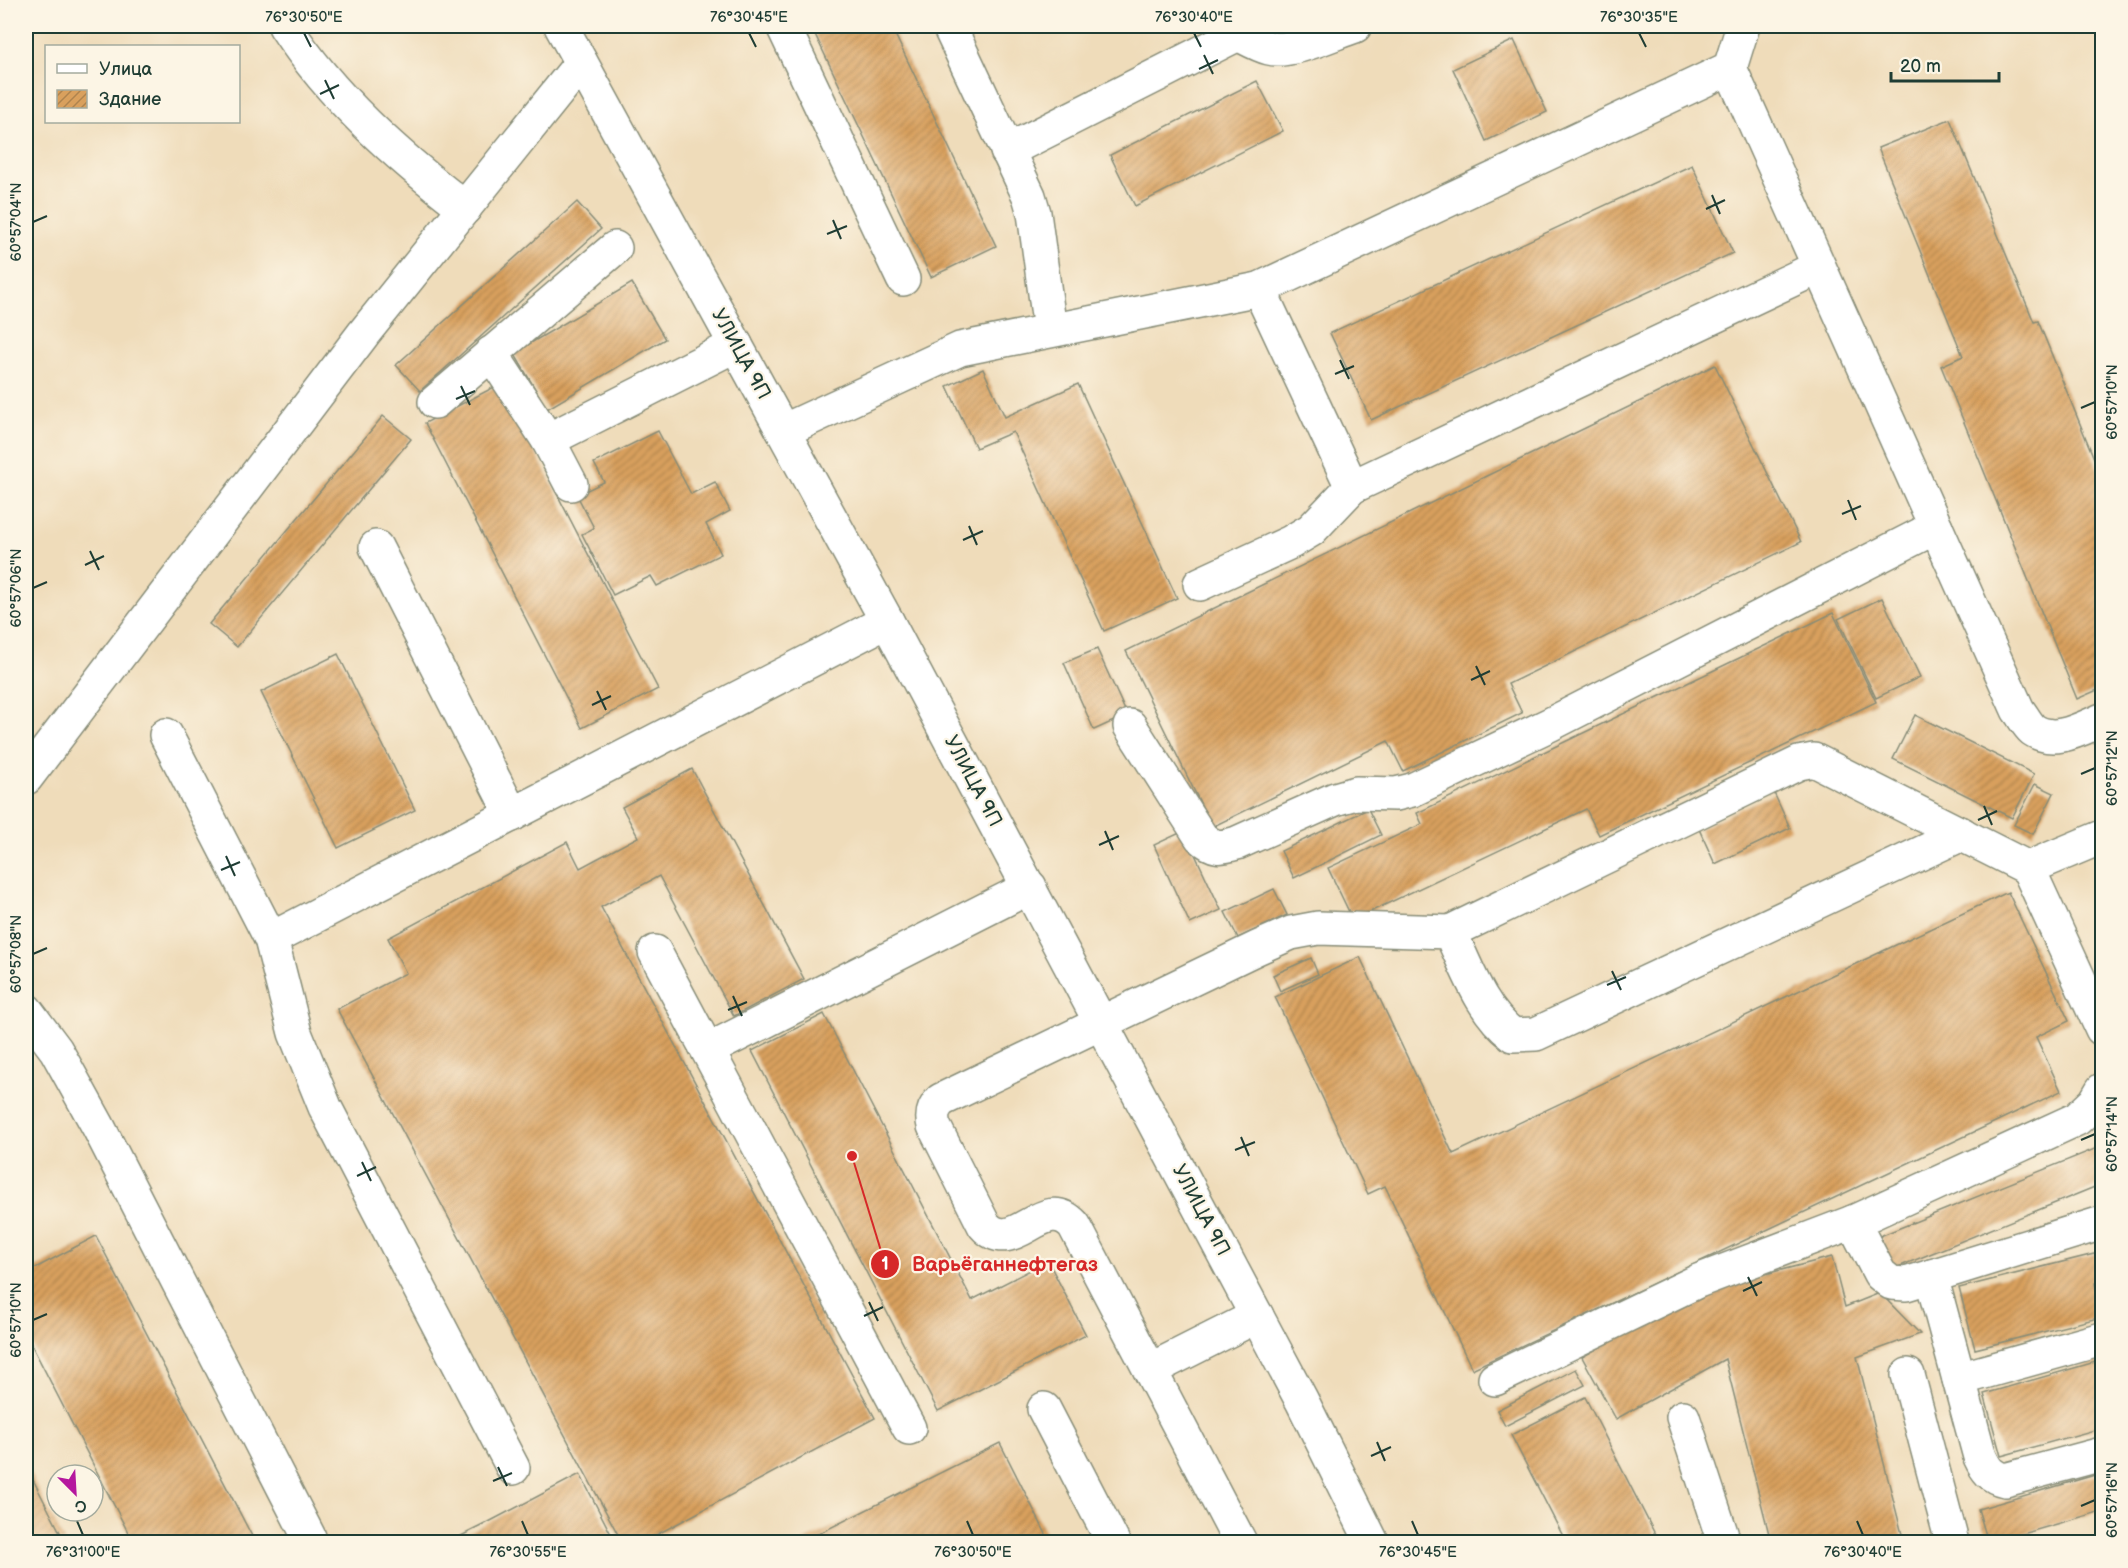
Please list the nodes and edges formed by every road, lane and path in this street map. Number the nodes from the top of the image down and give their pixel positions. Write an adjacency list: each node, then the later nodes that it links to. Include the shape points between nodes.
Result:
1 (285, 26): 11 (street, via 333,88 384,141)
2 (561, 26): 8 (street, УЛИЦА 9П)
3 (783, 26): 14 (street)
4 (949, 26): 10 (street)
5 (1355, 26): 7 (street, via 1284,49 1270,48)
6 (1743, 26): 9 (street)
7 (1236, 30): 10 (street)
8 (581, 63): 11 (street); 17 (street, УЛИЦА 9П)
9 (1730, 68): 13 (street); 15 (street)
10 (1007, 151): 16 (street, via 1035,213)
11 (465, 208): 31 (street, via 364,333)
12 (615, 248): 18 (street)
13 (1819, 267): 23 (street); 24 (street)
14 (903, 279)
15 (1259, 289): 16 (street); 23 (street)
16 (1050, 330): 20 (street, via 960,348)
17 (736, 345): 20 (street, УЛИЦА 9П); 21 (street)
18 (491, 353): 19 (street); 21 (street)
19 (435, 402)
20 (783, 431): 27 (street, УЛИЦА 9П)
21 (548, 440): 22 (street)
22 (571, 484)
23 (1352, 486): 26 (street, via 1311,530)
24 (1936, 527): 28 (street, via 2018,710 2032,729 2062,736); 29 (street, via 1551,724 1412,790 1396,794 1356,793 1335,799 1222,847 1210,845 1201,837)
25 (376, 547): 32 (street)
26 (1200, 584)
27 (887, 621): 32 (street); 36 (street, УЛИЦА 9П)
28 (2103, 720)
29 (1130, 726)
30 (166, 735): 38 (street)
31 (26, 778)
32 (512, 815): 38 (street)
33 (1962, 834): 35 (street); 37 (street, via 1814,760 1799,763); 37 (street, via 1536,1034 1513,1035 1499,1025)
34 (2103, 837): 35 (street)
35 (2028, 868): 42 (street)
36 (1030, 887): 41 (street, УЛИЦА 9П); 43 (street)
37 (1450, 932): 41 (street, via 1318,928 1291,933)
38 (271, 939): 58 (street, via 295,1033 325,1107)
39 (655, 952): 43 (street)
40 (26, 1010): 59 (street, via 56,1050 98,1126)
41 (1101, 1022): 48 (street, УЛИЦА 9П); 50 (street, via 941,1100 934,1107 932,1118 991,1232 1000,1236 1010,1234 1058,1214 1074,1225)
42 (2103, 1029)
43 (708, 1050): 56 (street)
44 (2103, 1090): 45 (street, via 2077,1119)
45 (1853, 1222): 47 (street, via 1880,1274 1891,1283 1906,1284); 52 (street, via 1698,1281)
46 (2103, 1222): 47 (street)
47 (1931, 1276): 53 (street)
48 (1257, 1316): 50 (street); 62 (street, УЛИЦА 9П)
49 (2103, 1339): 53 (street)
50 (1150, 1370): 61 (street)
51 (1908, 1375): 64 (street)
52 (1495, 1379)
53 (1959, 1379): 57 (street, via 1980,1457 1994,1478 2005,1480)
54 (1044, 1409): 60 (street)
55 (1683, 1417): 63 (street)
56 (909, 1428)
57 (2103, 1454)
58 (513, 1468)
59 (309, 1538)
60 (1113, 1542)
61 (1240, 1542)
62 (1372, 1542)
63 (1724, 1542)
64 (1952, 1542)

